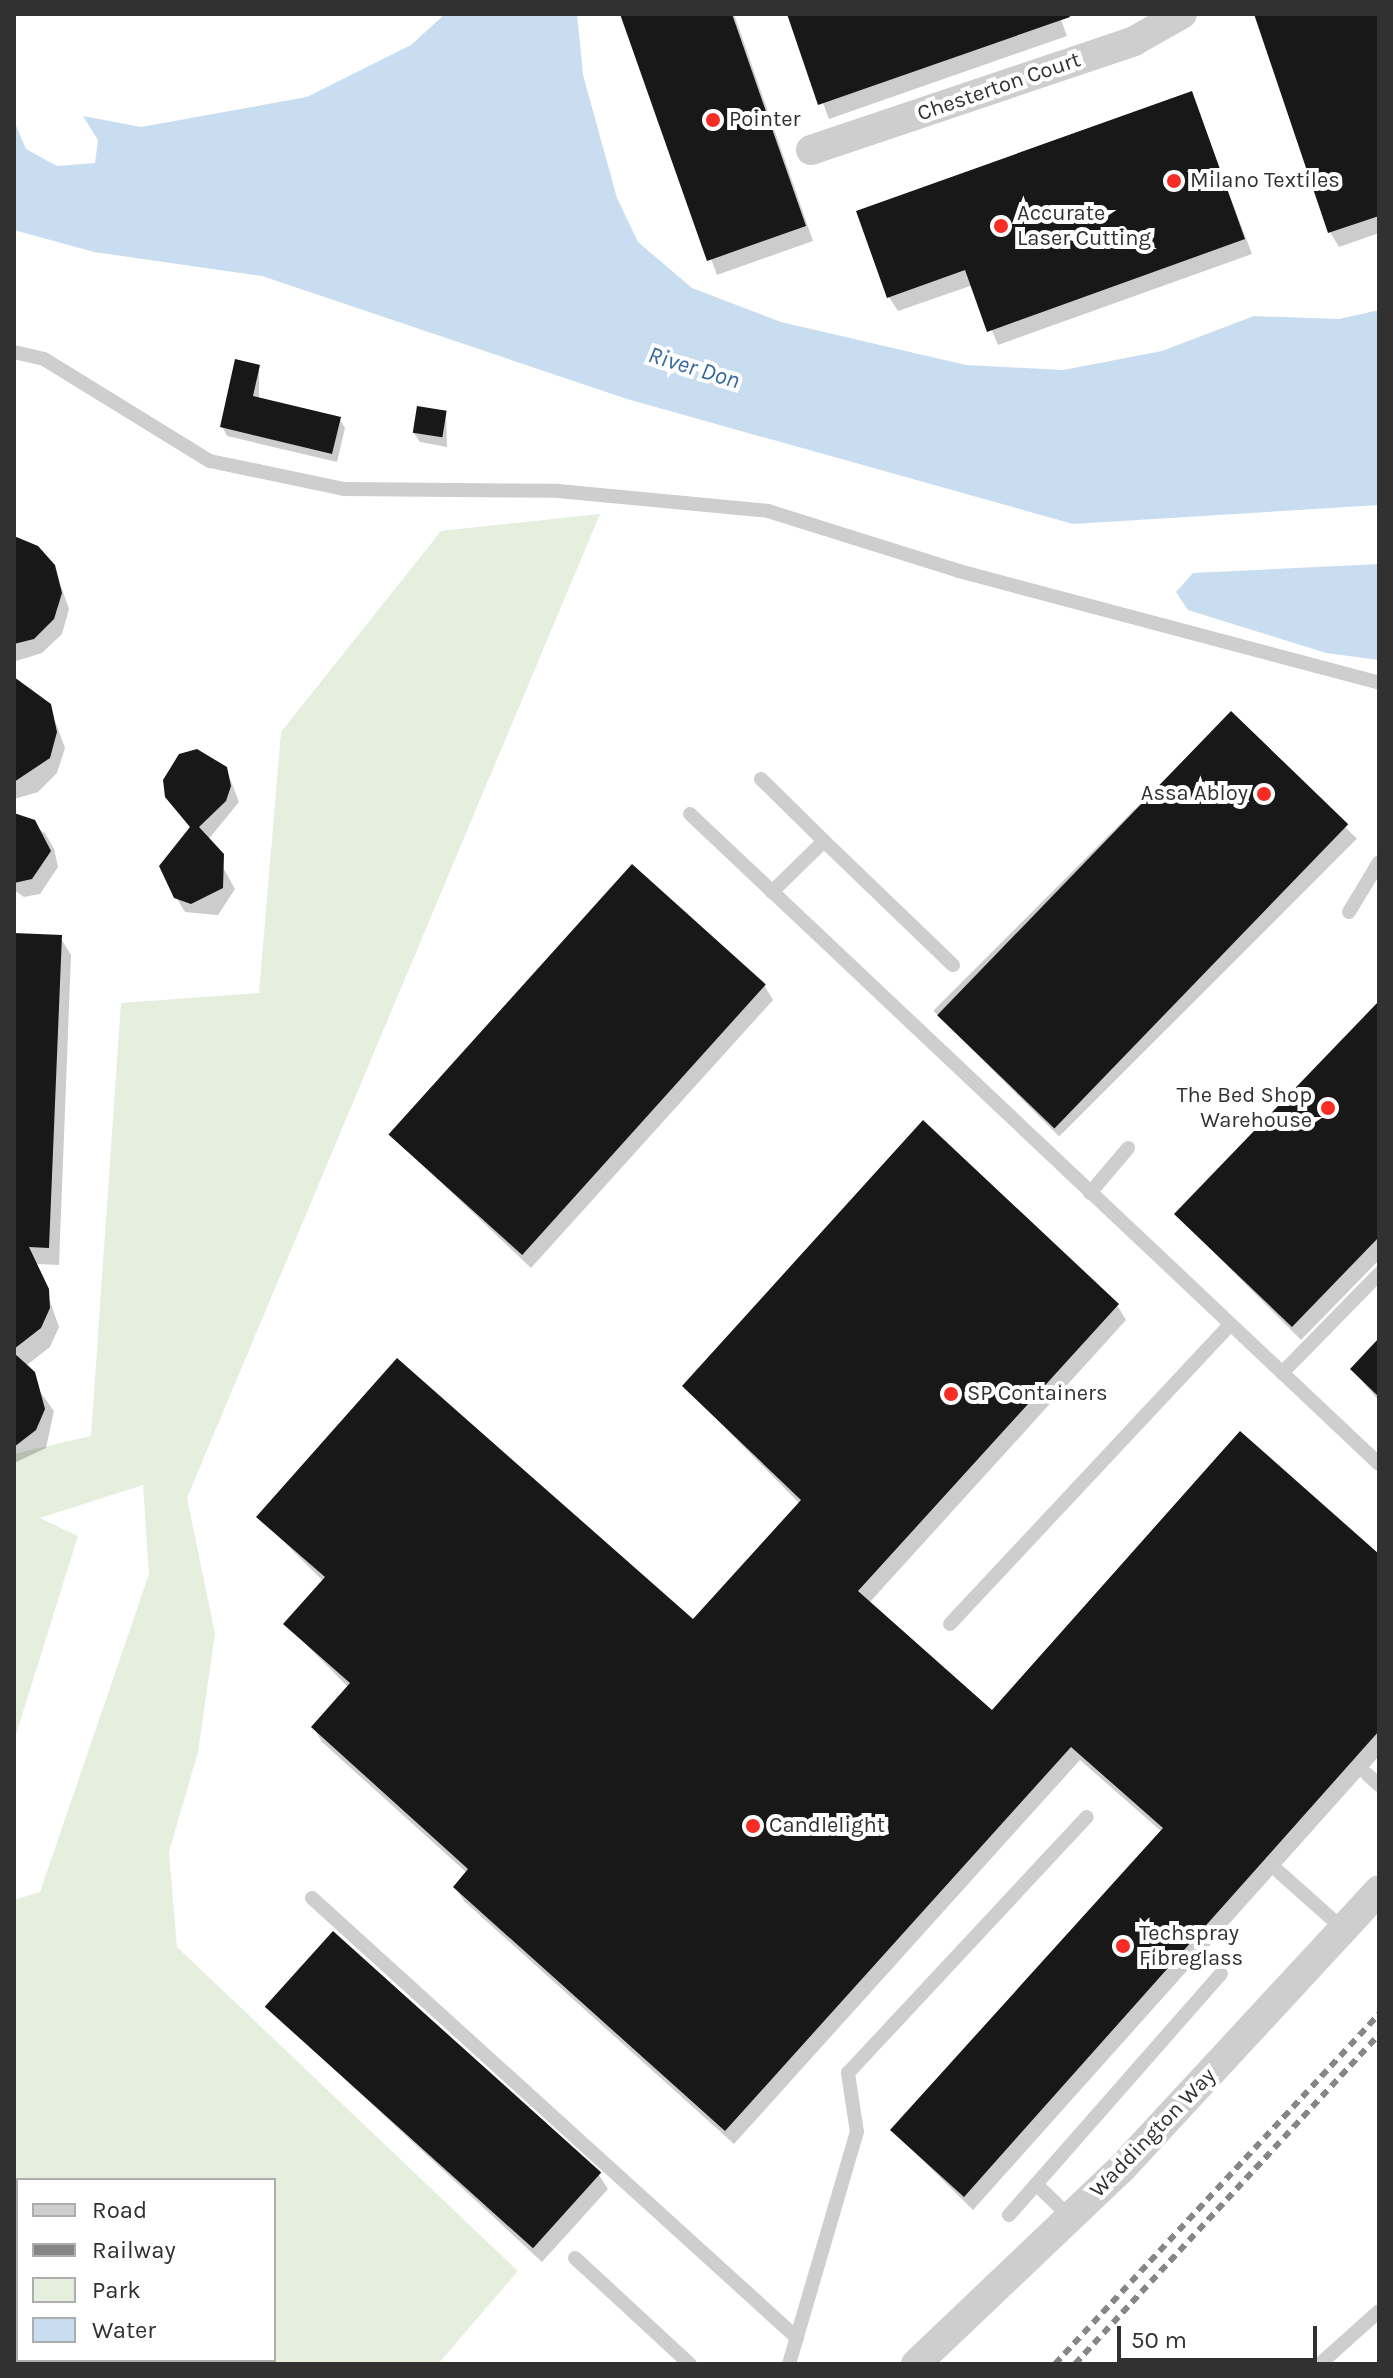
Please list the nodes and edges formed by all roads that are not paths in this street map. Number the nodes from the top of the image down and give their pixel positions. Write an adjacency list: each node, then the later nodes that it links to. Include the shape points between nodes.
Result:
1 (1182, 14): 2 (street, Chesterton Court, via 1134,41)
2 (811, 150)
3 (14, 352): 4 (lane, via 44,359 210,461 344,489 558,491 768,511 959,571)
4 (1379, 683)
5 (761, 779): 7 (lane)
6 (690, 814): 9 (lane)
7 (824, 841): 9 (lane); 11 (lane)
8 (1379, 862): 10 (lane)
9 (772, 892): 13 (lane)
10 (1349, 912)
11 (953, 965)
12 (1128, 1148): 13 (lane)
13 (1090, 1193): 15 (lane)
14 (1379, 1274): 16 (lane)
15 (1230, 1325): 16 (lane); 18 (lane)
16 (1282, 1373): 17 (lane)
17 (1379, 1464)
18 (950, 1624)
19 (1367, 1774): 20 (lane)
20 (1379, 1785)
21 (1087, 1817): 32 (lane, via 848,2073 857,2132)
22 (1278, 1871): 25 (lane)
23 (1379, 1890): 25 (street, Waddington Way)
24 (312, 1898): 32 (lane)
25 (1343, 1929): 29 (street, Waddington Way)
26 (1221, 1974): 27 (lane)
27 (1036, 2184): 28 (lane); 29 (lane)
28 (1009, 2215)
29 (1071, 2218): 35 (street, Waddington Way)
30 (575, 2258): 33 (lane)
31 (1379, 2311): 36 (lane)
32 (797, 2338): 34 (lane)
33 (690, 2364)
34 (789, 2364)
35 (916, 2364)
36 (1320, 2364)

